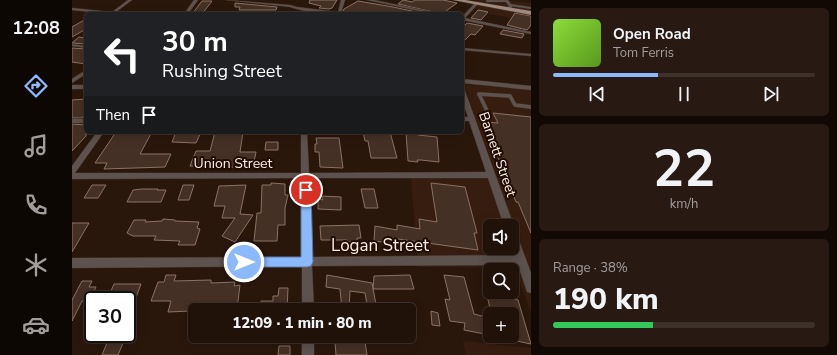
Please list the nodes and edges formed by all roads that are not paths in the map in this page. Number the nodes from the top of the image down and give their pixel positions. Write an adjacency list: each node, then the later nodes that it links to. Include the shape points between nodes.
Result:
1 (130, 0): 18 (street)
2 (196, 0): 19 (street)
3 (228, 0): 11 (street)
4 (294, 0): 11 (street)
5 (343, 0): 21 (street)
6 (369, 0): 22 (street)
7 (456, 0): 9 (main road)
8 (495, 1): 9 (lane); 10 (lane)
9 (484, 3): 10 (main road); 25 (street)
10 (508, 4): 15 (main road)
11 (290, 6): 14 (street)
12 (531, 8): 15 (lane)
13 (72, 9): 16 (street)
14 (302, 9): 20 (street)
15 (523, 9): 24 (main road)
16 (80, 10): 17 (street); 23 (street)
17 (100, 12)
18 (112, 12)
19 (187, 12)
20 (325, 12)
21 (341, 12)
22 (428, 12)
23 (72, 13)
24 (531, 13)
25 (464, 18)
26 (464, 19): 27 (street)
27 (531, 33)
28 (72, 45): 29 (street)
29 (84, 47)
30 (464, 49): 31 (street)
31 (531, 55)
32 (84, 73): 33 (street)
33 (72, 81)
34 (464, 81): 37 (street)
35 (72, 87): 36 (street)
36 (84, 87)
37 (531, 88)
38 (464, 97): 42 (street, Barnett Street)
39 (531, 107): 40 (lane, via 515,105 510,96 479,94)
40 (489, 115)
41 (464, 119): 42 (street)
42 (472, 119): 49 (street, Barnett Street)
43 (72, 121): 44 (street)
44 (84, 121)
45 (100, 134): 47 (street)
46 (304, 134): 48 (street)
47 (72, 172)
48 (306, 175): 49 (street, Union Street); 50 (street, Union Street); 54 (street)
49 (491, 175): 51 (street, Barnett Street)
50 (72, 176)
51 (507, 219)
52 (519, 254): 53 (street)
53 (521, 260): 54 (street, Logan Street); 56 (street)
54 (307, 262): 55 (street, Logan Street); 57 (street)
55 (72, 263)
56 (531, 288)
57 (308, 303)
58 (308, 343): 59 (street)
59 (308, 355)

